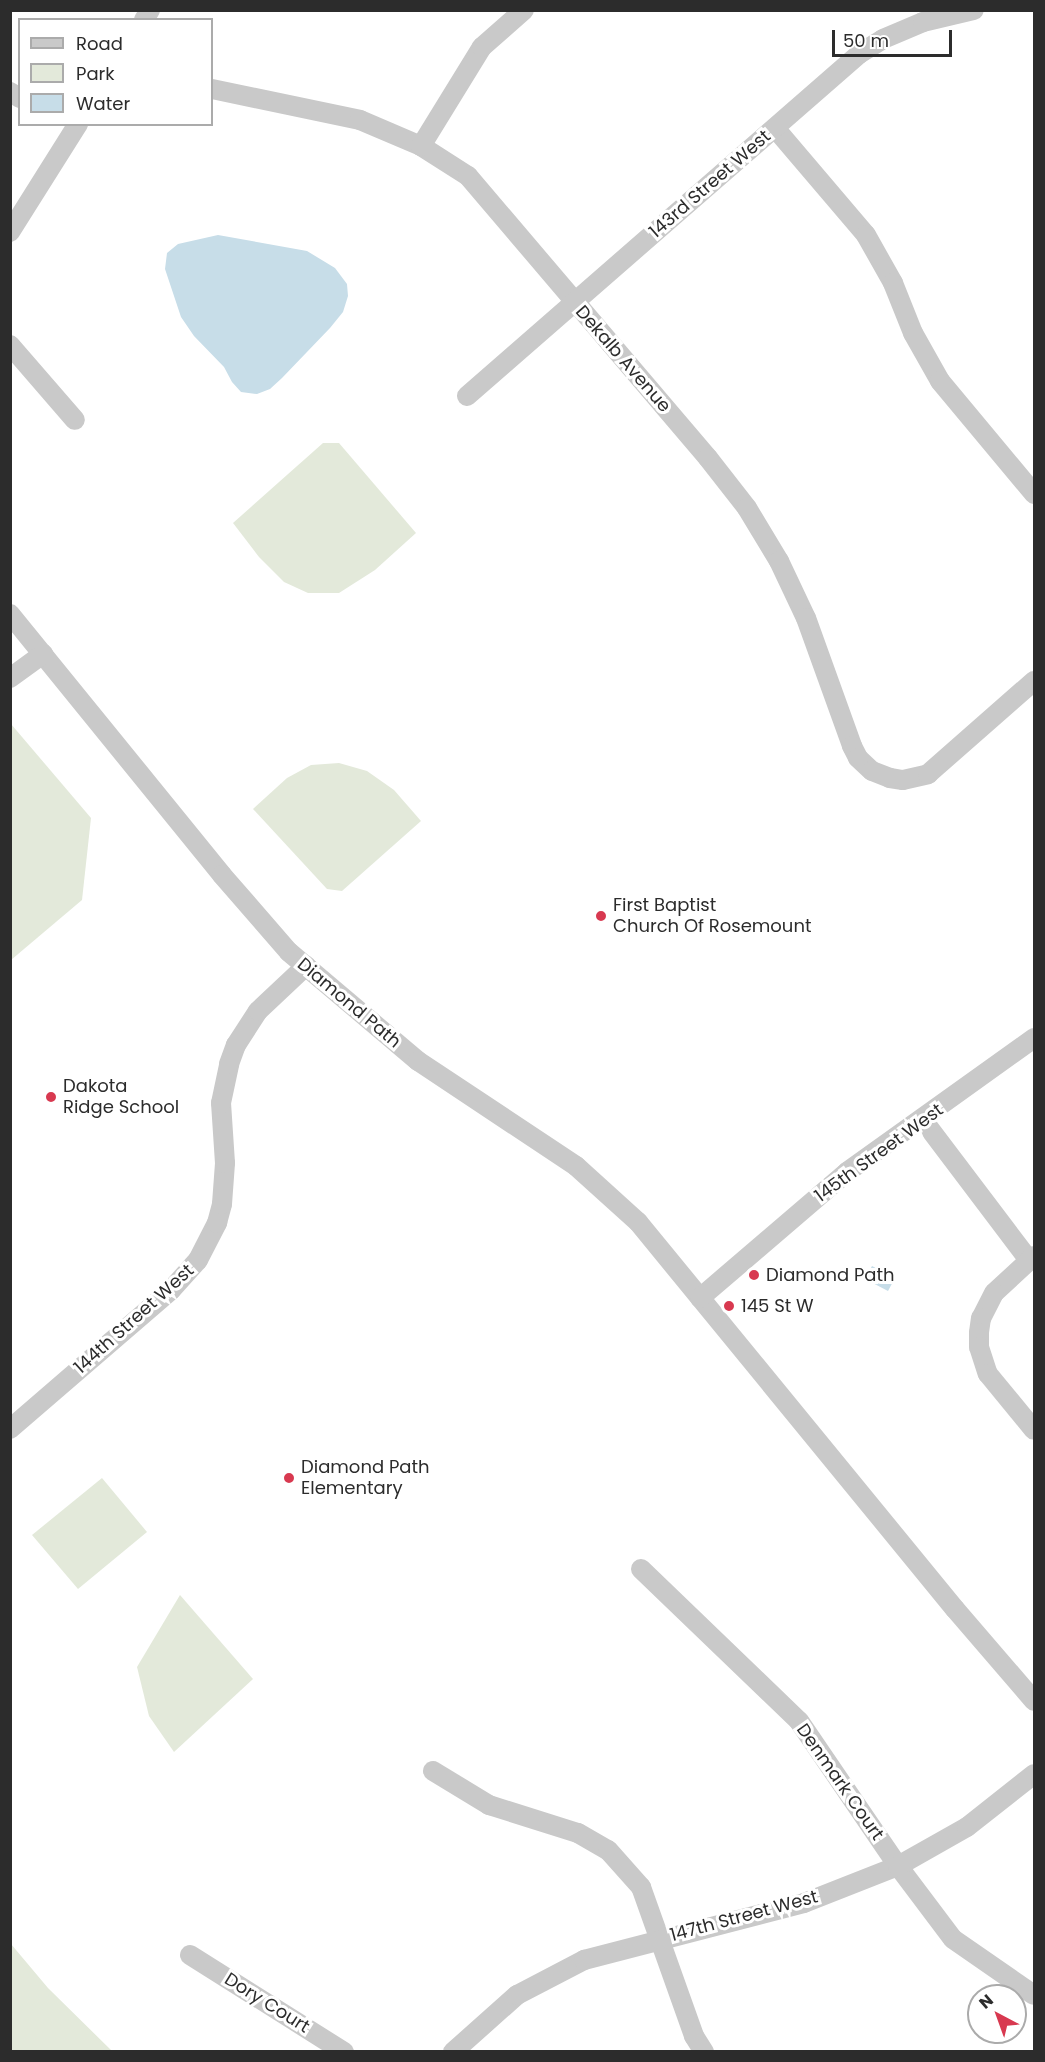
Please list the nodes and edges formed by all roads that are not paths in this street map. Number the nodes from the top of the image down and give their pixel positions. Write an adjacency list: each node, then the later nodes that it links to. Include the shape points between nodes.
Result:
1 (524, 10): 6 (street, via 482,47)
2 (975, 10): 5 (street, 143rd Street West, via 936,18 883,39 859,54)
3 (213, 89): 6 (street, Dekalb Avenue, via 360,120)
4 (70, 127): 7 (street)
5 (775, 128): 8 (street, 143rd Street West); 12 (street, via 866,235 940,381)
6 (421, 146): 8 (street, Dekalb Avenue, via 468,176)
7 (10, 232)
8 (574, 301): 10 (street, 143rd Street West); 16 (street, Dekalb Avenue, via 747,508 797,599 855,753 872,771 896,779 916,778 934,771)
9 (10, 345): 11 (street)
10 (467, 396)
11 (75, 420)
12 (1035, 494)
13 (10, 614): 14 (street, Diamond Path)
14 (43, 654): 15 (street); 17 (street, Diamond Path, via 222,875)
15 (10, 678)
16 (1035, 681)
17 (306, 966): 21 (street, Diamond Path, via 418,1061 576,1166 638,1222); 22 (street, 144th Street West, via 258,1011 229,1064 221,1103 225,1163 222,1204 198,1260 171,1290)
18 (1035, 1038): 19 (street, 145th Street West)
19 (923, 1120): 20 (street); 21 (street, 145th Street West, via 848,1172)
20 (1032, 1258): 23 (street, via 994,1293 981,1318 979,1347 988,1374)
21 (700, 1298): 25 (street, Diamond Path, via 955,1610)
22 (10, 1429)
23 (1035, 1430)
24 (641, 1569): 28 (street, Denmark Court, via 799,1721)
25 (1035, 1701)
26 (433, 1771): 29 (street, via 489,1805 578,1833 608,1850 641,1887)
27 (1035, 1774): 28 (street, 147th Street West, via 967,1827)
28 (898, 1866): 29 (street, 147th Street West, via 804,1903); 31 (street, Denmark Court, via 953,1939)
29 (661, 1939): 33 (street, 147th Street West, via 584,1960 517,1995); 34 (street, via 694,2036)
30 (190, 1955): 32 (street, Dory Court)
31 (1035, 1995)
32 (344, 2052)
33 (453, 2052)
34 (704, 2052)

